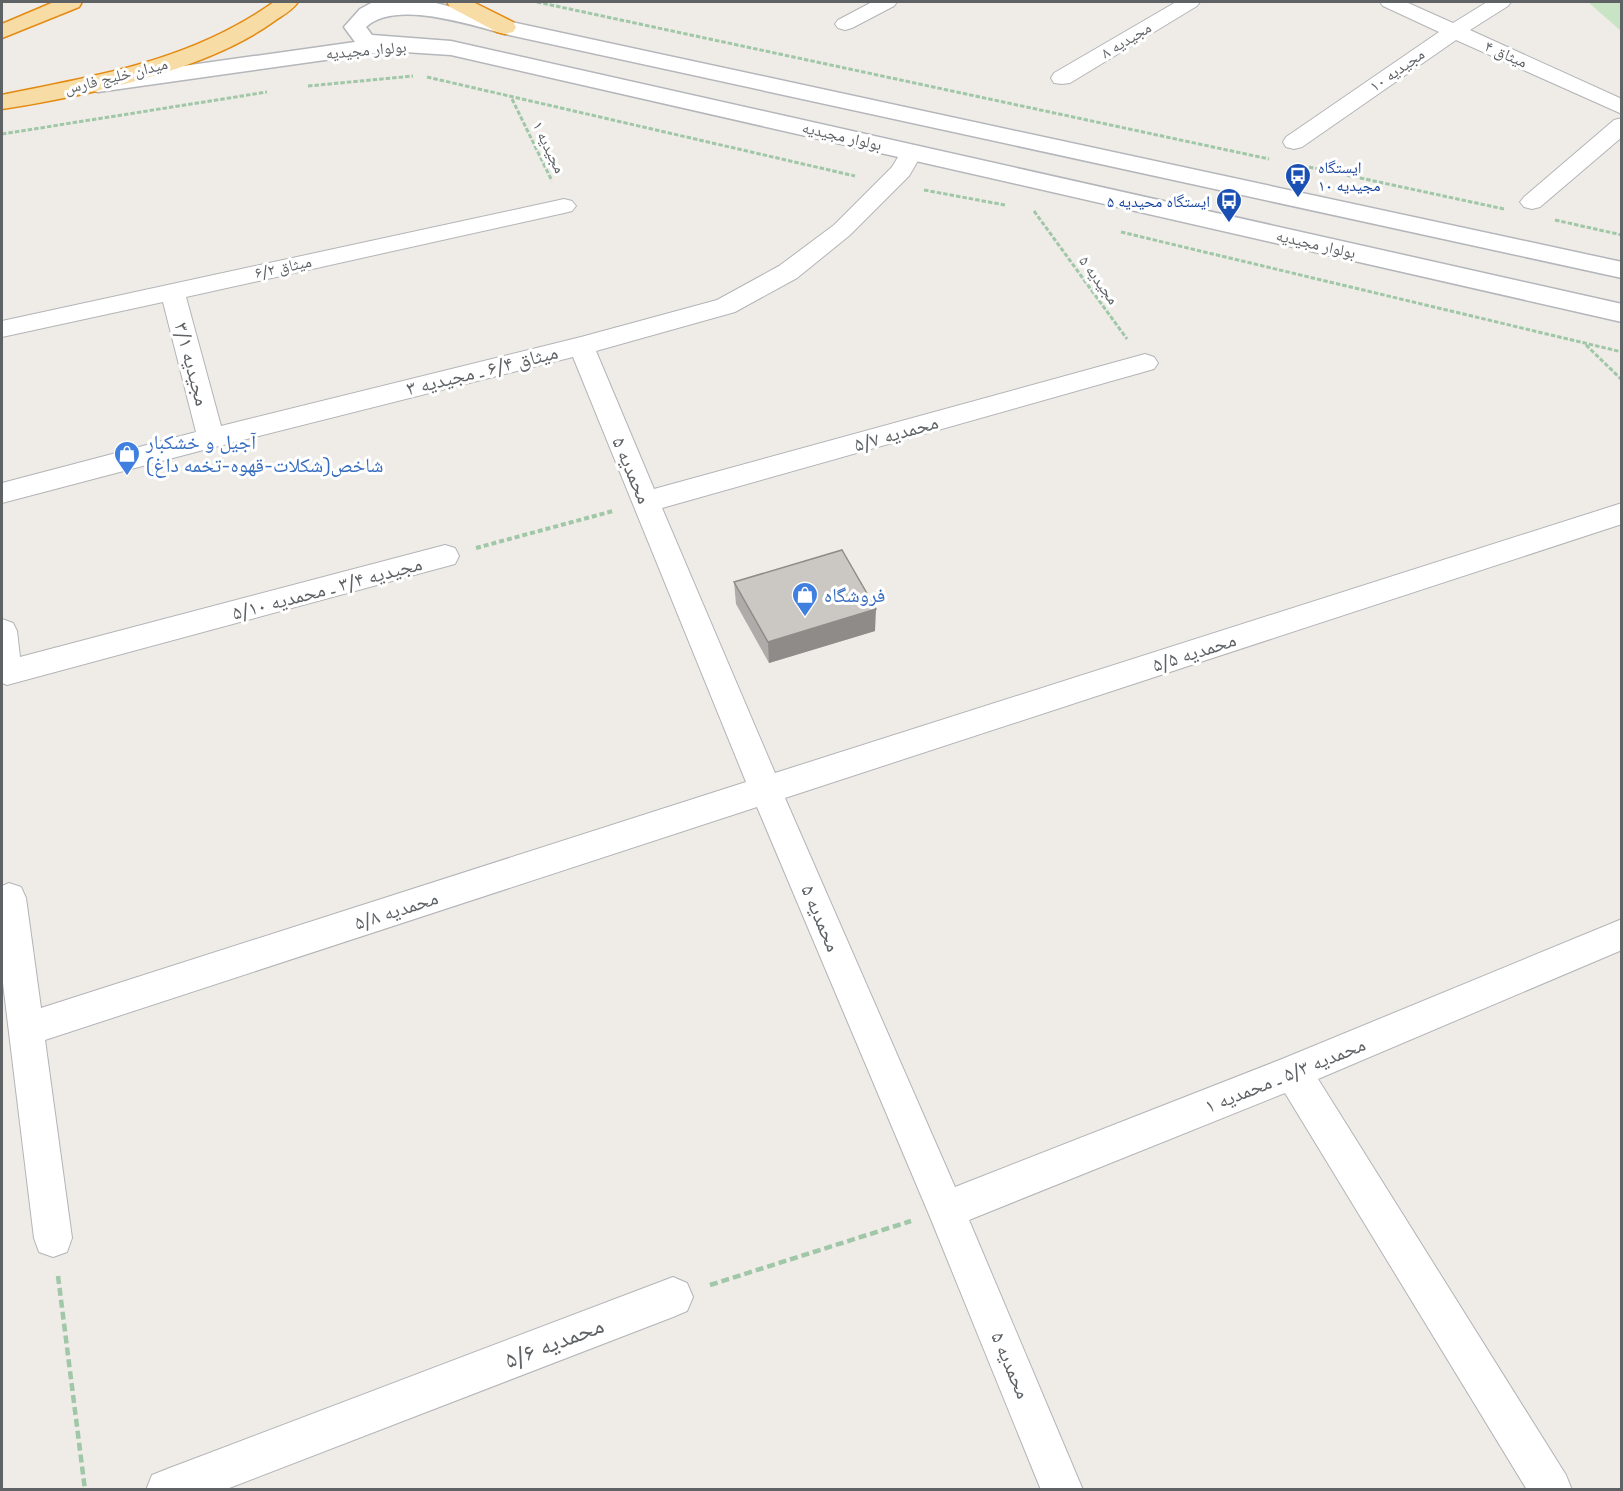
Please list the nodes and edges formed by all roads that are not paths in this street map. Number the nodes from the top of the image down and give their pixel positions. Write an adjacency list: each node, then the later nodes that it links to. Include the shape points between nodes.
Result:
1 (71, 2): 12 (highway)
2 (287, 2): 15 (highway, میدان خلیج فارس, via 220,44 156,68)
3 (458, 2): 10 (highway)
4 (887, 2): 9 (street)
5 (1190, 2): 14 (street, مجیدیه ۸)
6 (1390, 2): 11 (street, میثاق ۴)
7 (1501, 2): 11 (street, مجیدیه ۱۰)
8 (411, 3): 10 (main road, بولوار مجیدیه); 13 (main road, بولوار مجیدیه, via 388,4 365,13 355,27 365,40)
9 (845, 24)
10 (504, 27): 23 (main road, بولوار مجیدیه)
11 (1454, 31): 17 (street, میثاق ۴); 19 (street, مجیدیه ۱۰)
12 (2, 32)
13 (389, 44): 15 (main road, بولوار مجیدیه); 20 (main road, بولوار مجیدیه, via 481,54)
14 (1062, 78)
15 (55, 91): 16 (highway, میدان خلیج فارس)
16 (2, 102)
17 (1622, 107)
18 (1622, 125): 21 (street)
19 (1294, 142)
20 (912, 152): 25 (main road, بولوار مجیدیه); 27 (street, میثاق ۶/۴ ـ مجیدیه ۳, via 901,171 842,230 788,272 726,306)
21 (1532, 202)
22 (564, 206): 24 (street, میثاق ۶/۲)
23 (1622, 270)
24 (172, 290): 26 (street, میثاق ۶/۲); 29 (street, مجیدیه ۳/۱)
25 (1622, 314)
26 (2, 328)
27 (581, 346): 29 (street, میثاق ۶/۴ ـ مجیدیه ۳); 31 (street, محمدیه ۵)
28 (1145, 363): 31 (street, محمدیه ۵/۷)
29 (212, 438): 30 (street, میثاق ۶/۴ ـ مجیدیه ۳)
30 (2, 493)
31 (646, 502): 35 (street, محمدیه ۵)
32 (1622, 513): 35 (street, محمدیه ۵/۵)
33 (446, 556): 34 (street, مجیدیه ۳/۴ ـ محمدیه ۵/۱۰, via 7,673)
34 (2, 631)
35 (766, 791): 38 (street, محمدیه ۵/۸); 40 (street, محمدیه ۵)
36 (9, 898): 38 (street)
37 (1622, 934): 39 (street, محمدیه ۵/۳ ـ محمدیه ۱)
38 (27, 1029): 41 (street)
39 (1293, 1072): 40 (street, محمدیه ۵/۳ ـ محمدیه ۱); 45 (street)
40 (946, 1210): 44 (street, محمدیه ۵)
41 (53, 1238)
42 (673, 1297): 43 (street, محمدیه ۵/۶)
43 (167, 1490)
44 (1062, 1490)
45 (1551, 1490)

